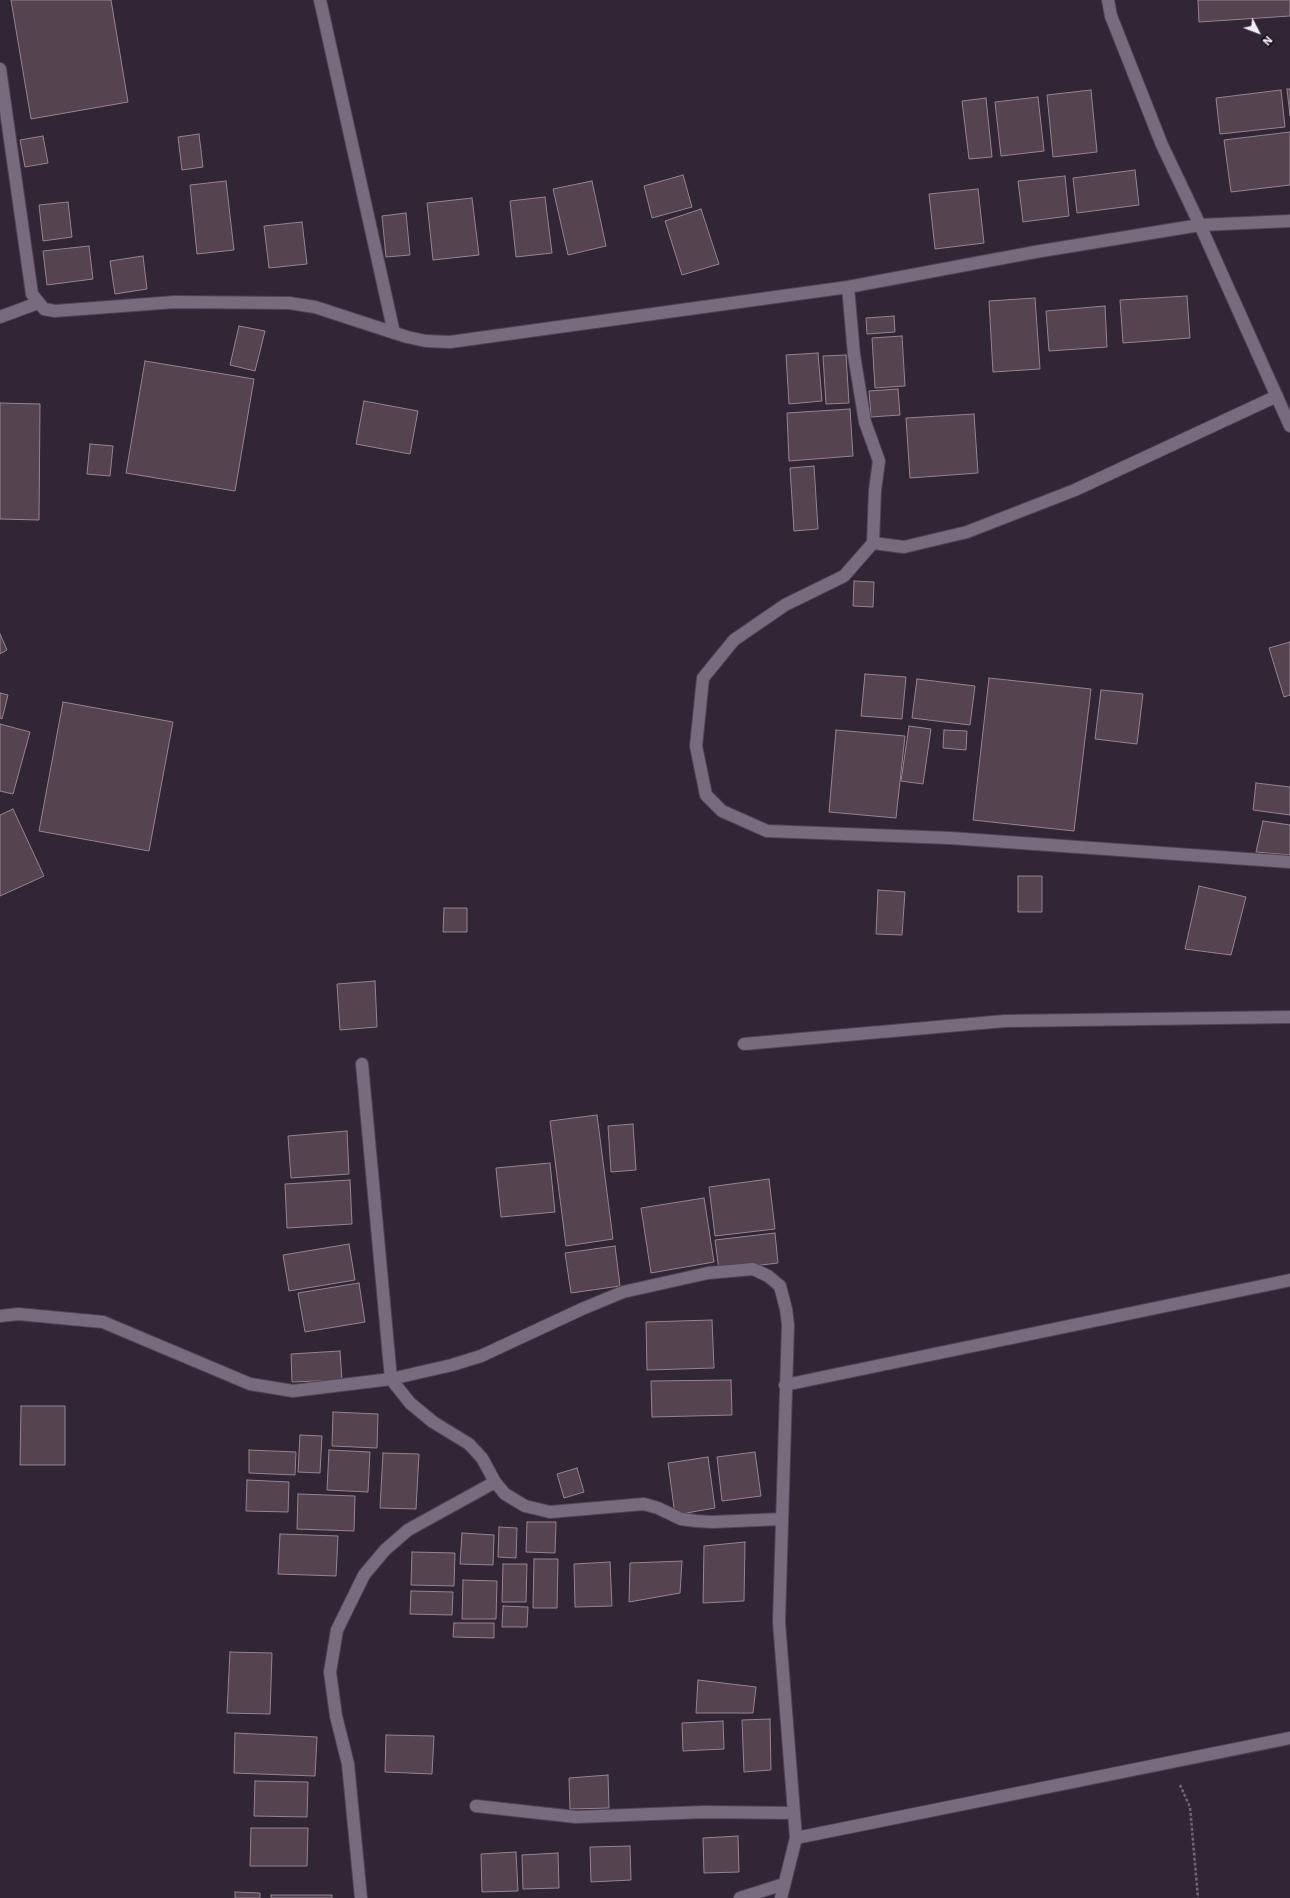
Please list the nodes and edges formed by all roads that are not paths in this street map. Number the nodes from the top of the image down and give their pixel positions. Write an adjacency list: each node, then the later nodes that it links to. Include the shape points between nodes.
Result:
1 (320, 0): 9 (street)
2 (1108, 0): 5 (street, via 1111,16 1162,145)
3 (0, 69): 7 (street, via 32,294)
4 (1290, 222): 5 (street)
5 (1200, 225): 6 (street, via 1035,252); 10 (street)
6 (848, 287): 9 (street, via 450,342 426,341); 12 (street, via 854,354 865,422 879,460)
7 (38, 303): 8 (street); 9 (street, via 44,309 55,310 175,302 289,303 315,307)
8 (0, 317)
9 (394, 333)
10 (1277, 396): 11 (street); 12 (street, via 1075,490 967,532 904,547)
11 (1290, 426)
12 (873, 544): 13 (street, via 844,576 786,604 734,640 703,678 696,746 706,795 722,811 767,831 950,838)
13 (1290, 862)
14 (1290, 1017): 15 (street, via 1005,1021)
15 (744, 1044)
16 (362, 1064): 19 (street)
17 (1290, 1280): 20 (street)
18 (0, 1316): 19 (street, via 18,1314 104,1322 250,1384 268,1388 293,1392)
19 (391, 1379): 20 (street, via 481,1356 624,1292 708,1273 753,1269 768,1276 780,1286 788,1325); 21 (street, via 410,1403 433,1422 470,1444 482,1458)
20 (785, 1385): 22 (street)
21 (494, 1482): 22 (street, via 505,1494 525,1506 550,1512 644,1504 681,1519 696,1521); 28 (street, via 408,1530 385,1550 364,1575 337,1630 330,1672 336,1716 348,1764)
22 (782, 1519): 25 (street, via 779,1622)
23 (1290, 1738): 26 (street)
24 (476, 1806): 25 (street, via 576,1817 704,1812)
25 (794, 1813): 26 (street)
26 (796, 1838): 27 (street)
27 (784, 1884): 29 (street); 30 (street)
28 (361, 1898)
29 (740, 1898)
30 (780, 1898)

